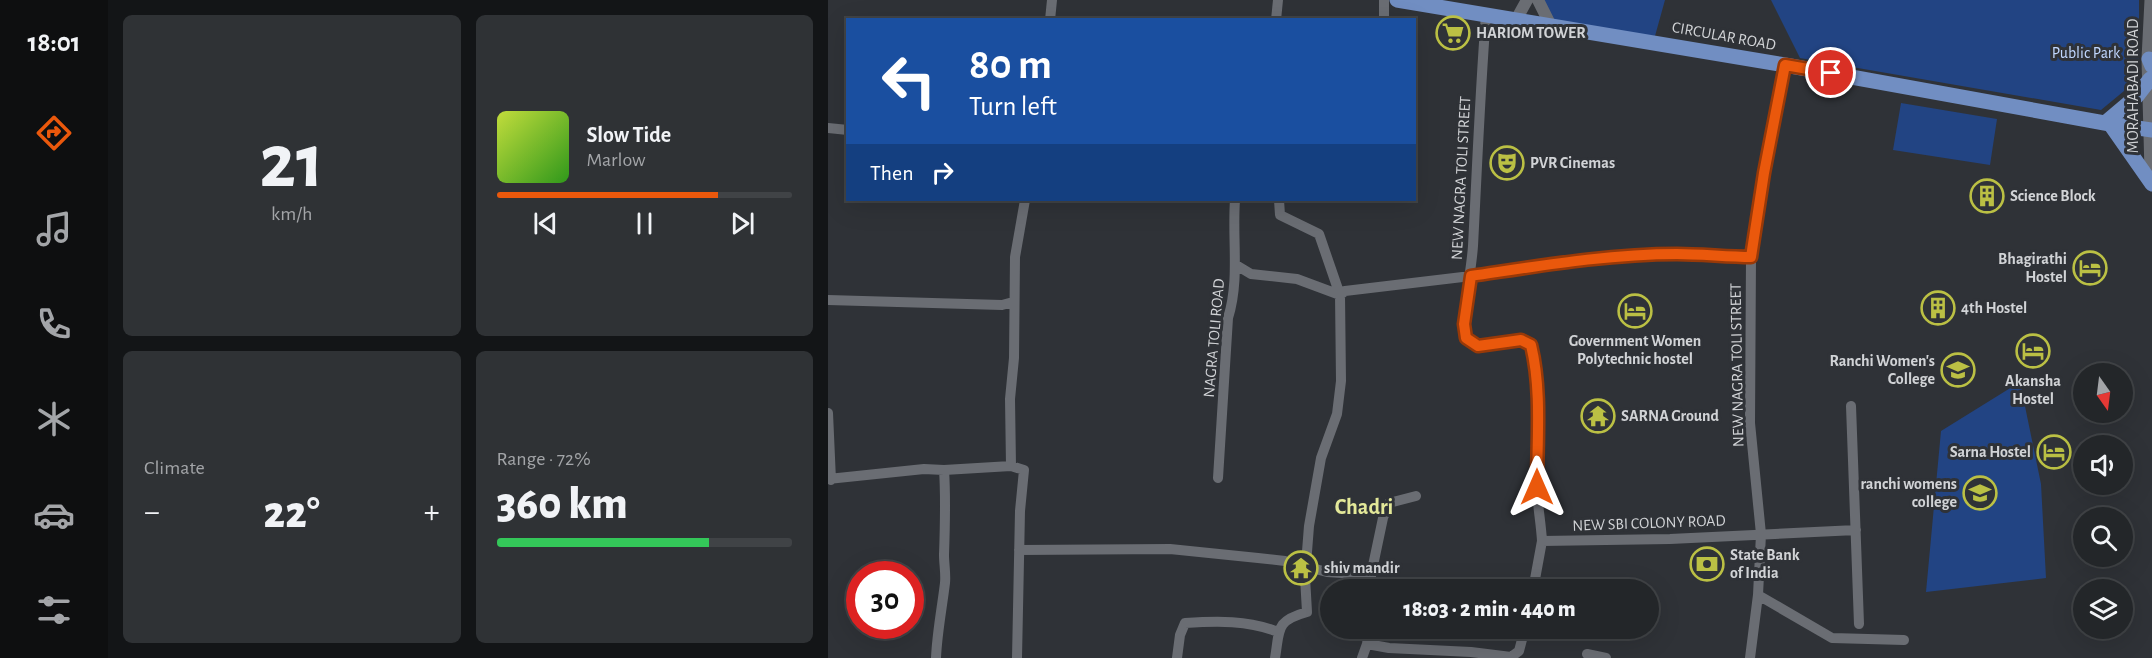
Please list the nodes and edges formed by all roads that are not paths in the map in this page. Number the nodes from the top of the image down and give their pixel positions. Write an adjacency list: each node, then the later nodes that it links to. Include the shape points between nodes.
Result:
1 (1052, 0): 9 (street)
2 (1278, 0): 10 (street)
3 (1384, 0): 11 (street)
4 (1397, 0): 8 (main road, CIRCULAR ROAD)
5 (1527, 0): 12 (street)
6 (1538, 0): 13 (street)
7 (2152, 0): 15 (main road, MORAHABADI ROAD)
8 (1486, 15): 12 (main road, CIRCULAR ROAD); 27 (street, NEW NAGRA TOLI STREET)
9 (1050, 18)
10 (1276, 18)
11 (1384, 18)
12 (1516, 20): 13 (main road, CIRCULAR ROAD)
13 (1551, 26): 14 (main road, CIRCULAR ROAD)
14 (1785, 65): 16 (main road, CIRCULAR ROAD); 25 (street, NEW NAGRA TOLI STREET)
15 (2150, 68): 16 (main road, via 2137,96); 19 (main road, MORAHABADI ROAD)
16 (2107, 124): 19 (main road, CIRCULAR ROAD); 21 (main road)
17 (828, 129): 18 (street)
18 (846, 130)
19 (2151, 130): 20 (main road, MORAHABADI ROAD)
20 (2152, 166)
21 (2152, 184)
22 (1025, 201): 30 (street, via 1015,257)
23 (1236, 201): 26 (street, NAGRA TOLI ROAD)
24 (1279, 201): 28 (street, via 1280,215 1319,234)
25 (1751, 257): 27 (street, NEW NAGRA TOLI STREET, via 1678,254 1612,258); 39 (street, NEW NAGRA TOLI STREET, via 1750,423)
26 (1236, 265): 28 (street, via 1251,274 1297,279); 35 (street, NAGRA TOLI ROAD, via 1228,318)
27 (1471, 276): 28 (street); 40 (street, via 1464,324 1466,338 1478,346 1521,340 1531,345)
28 (1342, 293): 42 (street, via 1337,414 1321,458)
29 (828, 300): 30 (street, via 1002,305)
30 (1013, 302): 33 (street)
31 (1851, 406): 38 (street)
32 (828, 412): 36 (street)
33 (1011, 466): 34 (street); 41 (street, via 1024,470)
34 (944, 470): 36 (street); 55 (street, via 945,581)
35 (1218, 478)
36 (830, 479)
37 (1416, 496): 43 (street, via 1389,503)
38 (1856, 531): 39 (street, NEW SBI COLONY ROAD); 47 (street)
39 (1761, 534): 40 (street, NEW SBI COLONY ROAD); 46 (street, NEW NAGRA TOLI STREET)
40 (1542, 541): 45 (street)
41 (1019, 550): 42 (street, via 1170,549 1285,561); 56 (street)
42 (1305, 568): 43 (street); 48 (street, via 1307,612 1290,617)
43 (1371, 575): 44 (street)
44 (1371, 579)
45 (1535, 579)
46 (1758, 595): 51 (street, via 1832,638); 61 (street, NEW NAGRA TOLI STREET)
47 (1859, 624)
48 (1278, 632): 57 (street, via 1232,621 1185,623); 58 (street)
49 (1368, 639): 52 (street)
50 (1522, 639): 53 (street, via 1519,651 1511,657)
51 (1904, 640)
52 (1367, 645): 53 (street); 59 (street)
53 (1425, 654)
54 (1587, 654): 60 (street)
55 (936, 658)
56 (1017, 658)
57 (1177, 658)
58 (1275, 658)
59 (1362, 658)
60 (1606, 658)
61 (1750, 658)

